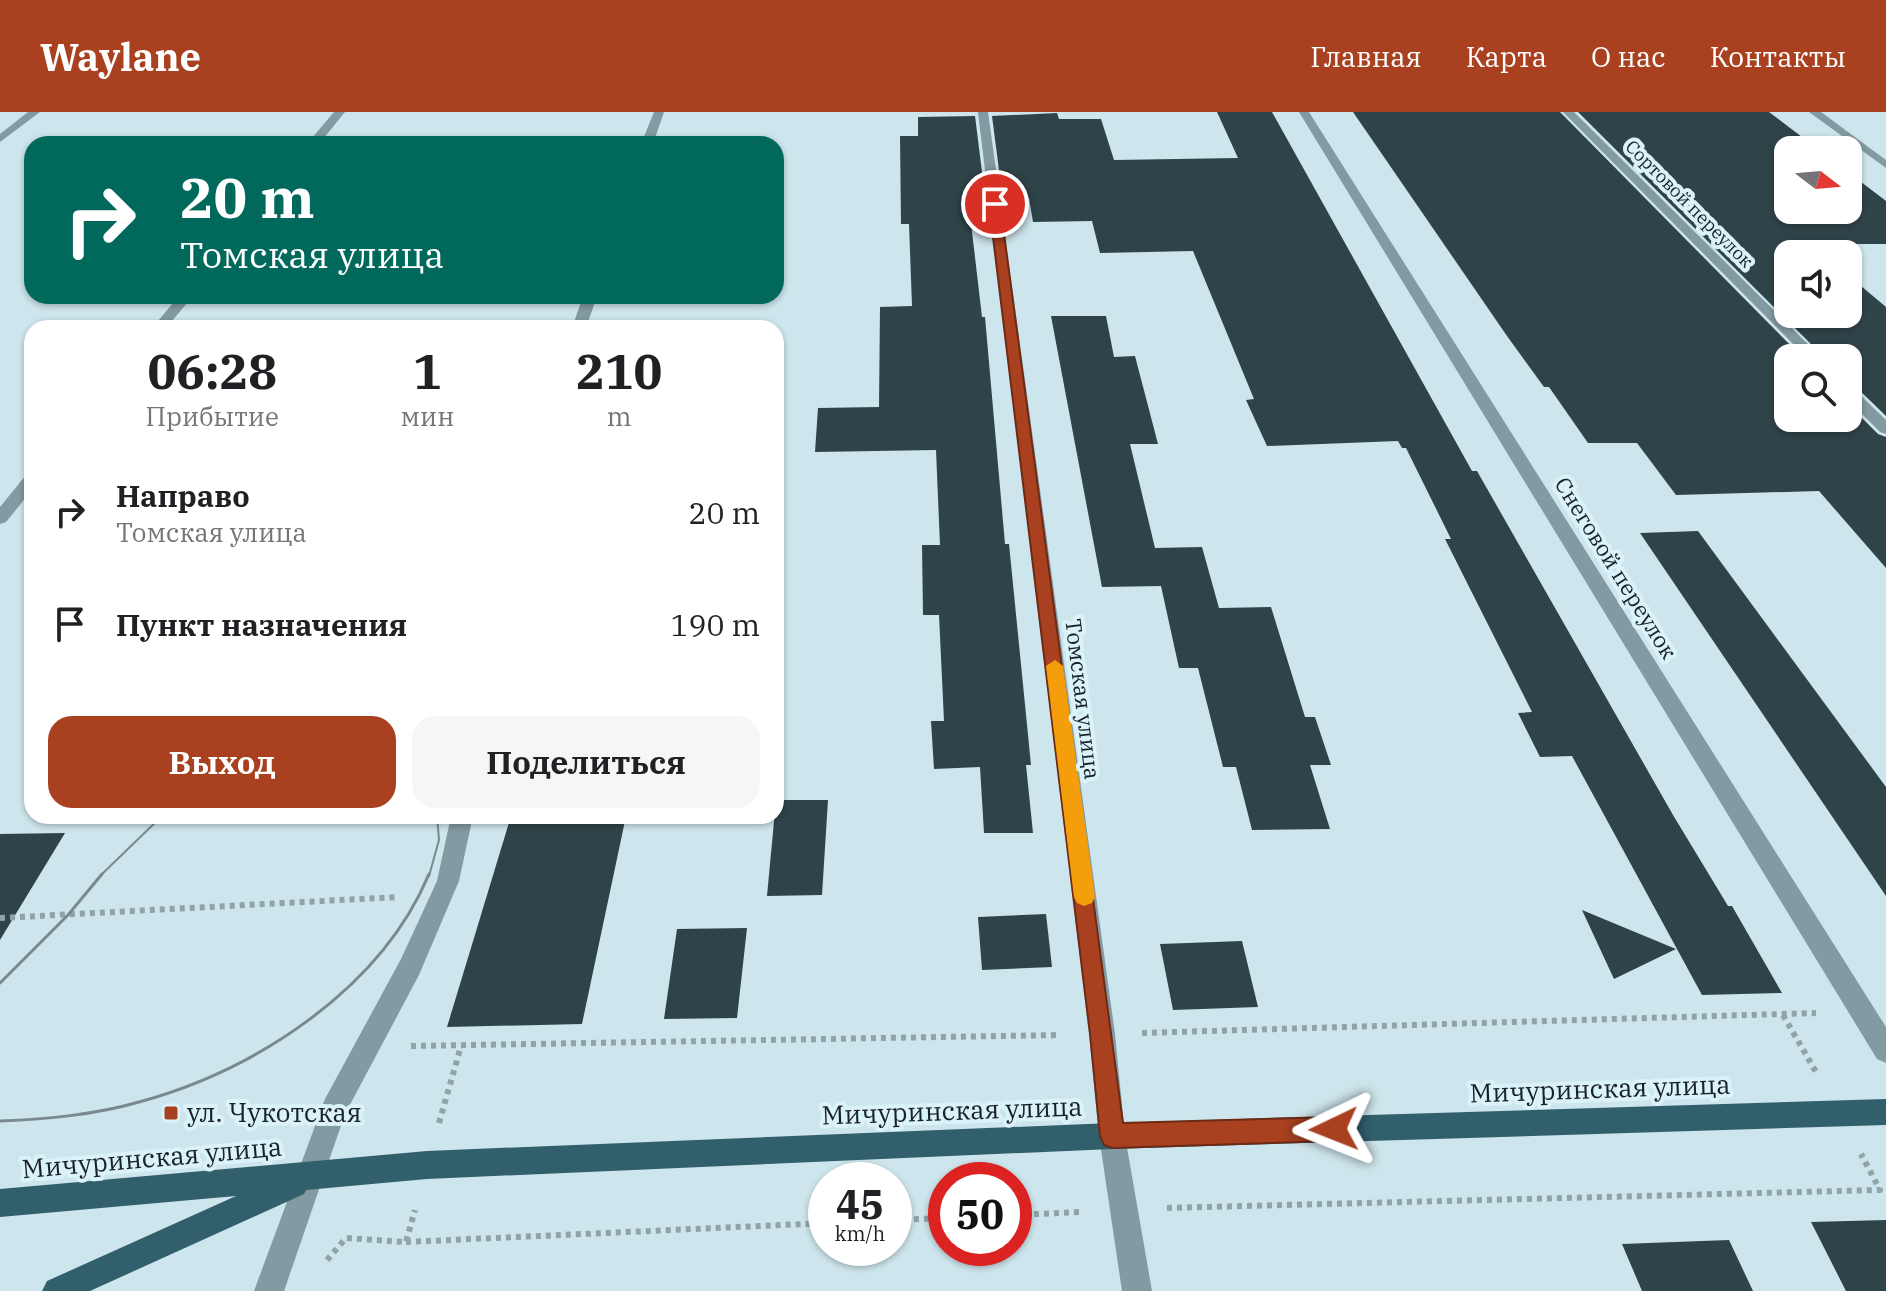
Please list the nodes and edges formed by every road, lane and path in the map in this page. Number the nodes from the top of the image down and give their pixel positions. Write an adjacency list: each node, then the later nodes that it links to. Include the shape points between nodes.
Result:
1 (35, 112): 10 (street)
2 (340, 112): 8 (street)
3 (659, 112): 9 (street)
4 (983, 112): 25 (street, Томская улица)
5 (1304, 112): 22 (street, Снеговой переулок)
6 (1568, 112): 14 (street, Сортовой переулок)
7 (1814, 112): 11 (street)
8 (320, 136)
9 (650, 136)
10 (0, 139)
11 (1886, 165)
12 (179, 304): 13 (street)
13 (166, 320)
14 (1801, 344)
15 (1862, 405): 16 (street)
16 (1886, 429)
17 (24, 489): 18 (street)
18 (0, 518)
19 (460, 824): 20 (street)
20 (441, 896): 21 (path); 30 (street, via 410,967 334,1108)
21 (0, 918)
22 (1862, 1011): 23 (path); 26 (street, Снеговой переулок)
23 (1783, 1014): 25 (path); 28 (path)
24 (416, 1032): 25 (path, via 411,1047)
25 (1102, 1034): 29 (street, Томская улица)
26 (1886, 1050)
27 (1886, 1112): 28 (main road, Мичуринская улица)
28 (1840, 1113): 29 (main road, Мичуринская улица); 31 (path)
29 (1112, 1136): 30 (main road, Мичуринская улица, via 427,1165); 33 (street, Томская улица)
30 (309, 1177): 32 (main road, Мичуринская улица); 37 (main road, Мичуринская улица); 38 (street)
31 (1883, 1189): 33 (path)
32 (0, 1203)
33 (1124, 1210): 34 (path); 39 (street, Томская улица)
34 (1032, 1214)
35 (808, 1224): 36 (path)
36 (406, 1242)
37 (57, 1291)
38 (269, 1291)
39 (1137, 1291)

